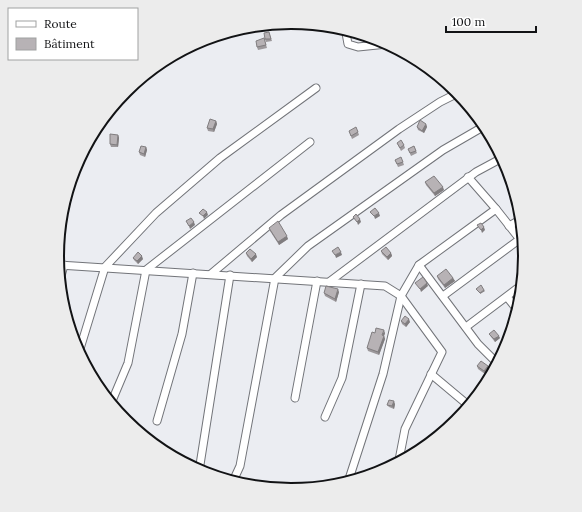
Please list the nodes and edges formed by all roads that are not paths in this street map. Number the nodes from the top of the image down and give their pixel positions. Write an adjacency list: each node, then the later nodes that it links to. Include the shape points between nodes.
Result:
1 (347, 36): 2 (street, via 348,44 358,47)
2 (376, 45)
3 (316, 88): 16 (street, via 220,158 167,203)
4 (453, 96): 19 (street, via 399,129 293,206)
5 (479, 129): 21 (street, via 443,150 308,246)
6 (310, 142): 17 (street)
7 (497, 161): 8 (street)
8 (468, 177): 9 (street); 23 (street)
9 (496, 209): 11 (street); 15 (street)
10 (515, 222): 11 (street)
11 (509, 226): 12 (street)
12 (517, 236)
13 (518, 243): 27 (street)
14 (64, 265): 16 (street)
15 (419, 265): 26 (street); 27 (street)
16 (106, 268): 17 (street); 31 (street)
17 (146, 270): 18 (street); 34 (street, via 128,363)
18 (193, 273): 19 (street); 38 (street, via 182,334)
19 (211, 274): 20 (street)
20 (230, 275): 21 (street); 40 (street)
21 (275, 278): 22 (street); 42 (street, via 240,466)
22 (317, 281): 23 (street); 35 (street)
23 (329, 282): 24 (street)
24 (361, 284): 26 (street, via 385,286); 37 (street, via 342,378)
25 (515, 290): 28 (street)
26 (401, 296): 33 (street, via 442,352); 41 (street, via 383,374)
27 (442, 296): 30 (street)
28 (507, 297): 29 (street); 30 (street)
29 (513, 304)
30 (466, 327): 32 (street)
31 (82, 344)
32 (493, 359)
33 (431, 374): 36 (street); 39 (street, via 405,429)
34 (114, 397)
35 (296, 398)
36 (465, 402)
37 (325, 417)
38 (157, 421)
39 (401, 455)
40 (200, 464)
41 (350, 475)
42 (235, 476)

